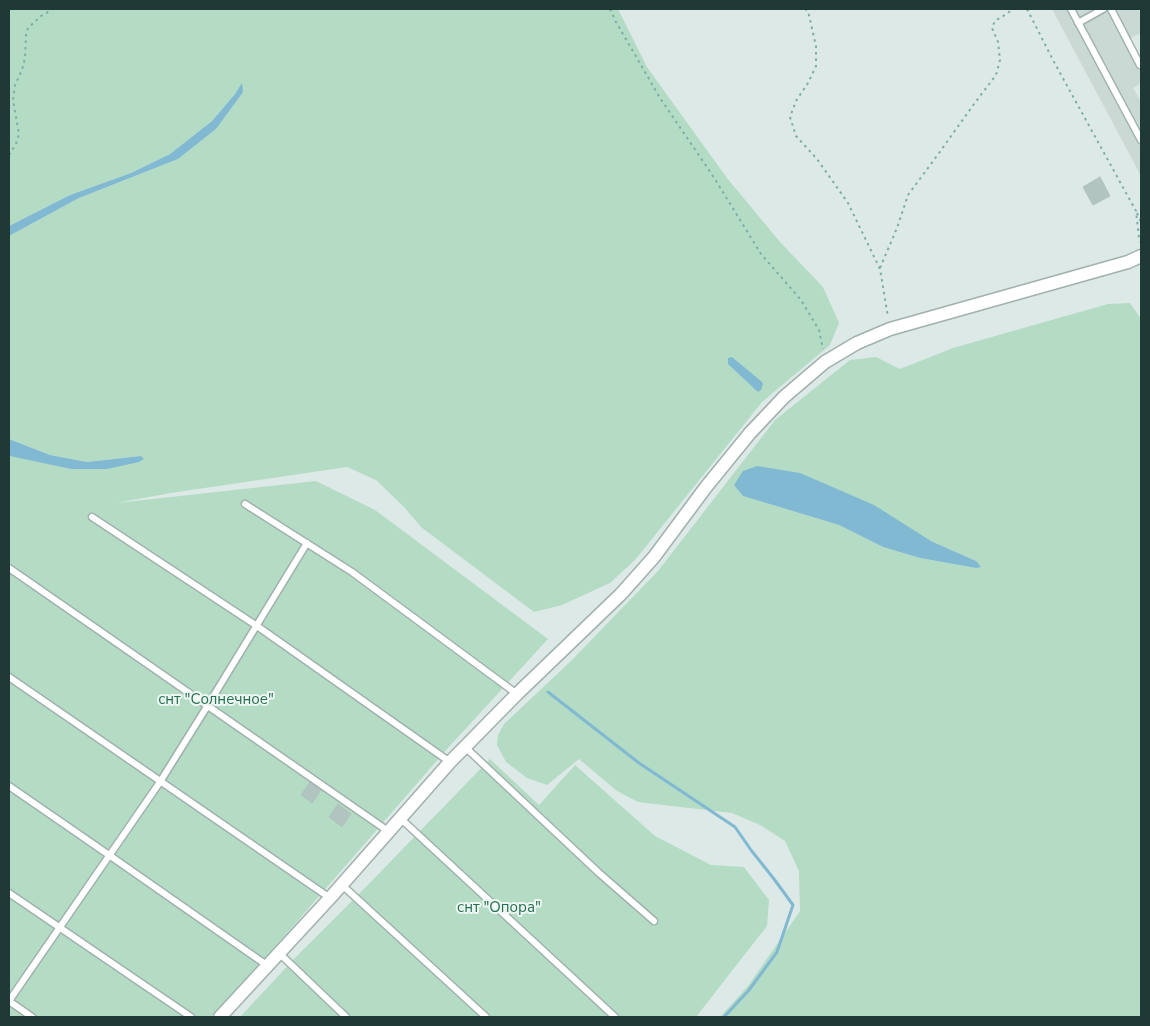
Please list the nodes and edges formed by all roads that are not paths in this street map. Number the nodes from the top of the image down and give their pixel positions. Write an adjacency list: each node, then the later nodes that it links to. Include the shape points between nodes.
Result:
1 (1071, 9): 4 (lane)
2 (1103, 9): 4 (lane)
3 (1110, 9): 5 (lane)
4 (1078, 22): 6 (lane)
5 (1140, 65)
6 (1141, 140)
7 (1141, 256): 14 (street, via 890,330 857,343 826,362 784,396 750,433 622,594)
8 (245, 504): 10 (lane)
9 (92, 517): 12 (lane)
10 (307, 543): 12 (lane); 14 (lane, via 352,572)
11 (9, 568): 15 (lane)
12 (257, 626): 15 (lane); 17 (lane)
13 (9, 677): 18 (lane)
14 (517, 694): 16 (street)
15 (208, 705): 18 (lane); 21 (lane)
16 (465, 747): 17 (street); 26 (lane)
17 (450, 762): 20 (street)
18 (160, 782): 22 (lane); 25 (lane)
19 (9, 786): 22 (lane)
20 (400, 818): 21 (street); 36 (lane)
21 (388, 831): 23 (street)
22 (109, 855): 27 (lane); 29 (lane)
23 (342, 885): 25 (street); 35 (lane)
24 (9, 893): 27 (lane)
25 (330, 898): 28 (street)
26 (654, 921)
27 (59, 928): 30 (lane); 32 (lane)
28 (279, 953): 29 (street); 34 (lane)
29 (268, 966): 33 (street)
30 (9, 1001): 31 (lane)
31 (32, 1017)
32 (191, 1017)
33 (220, 1017)
34 (346, 1017)
35 (486, 1017)
36 (615, 1017)

